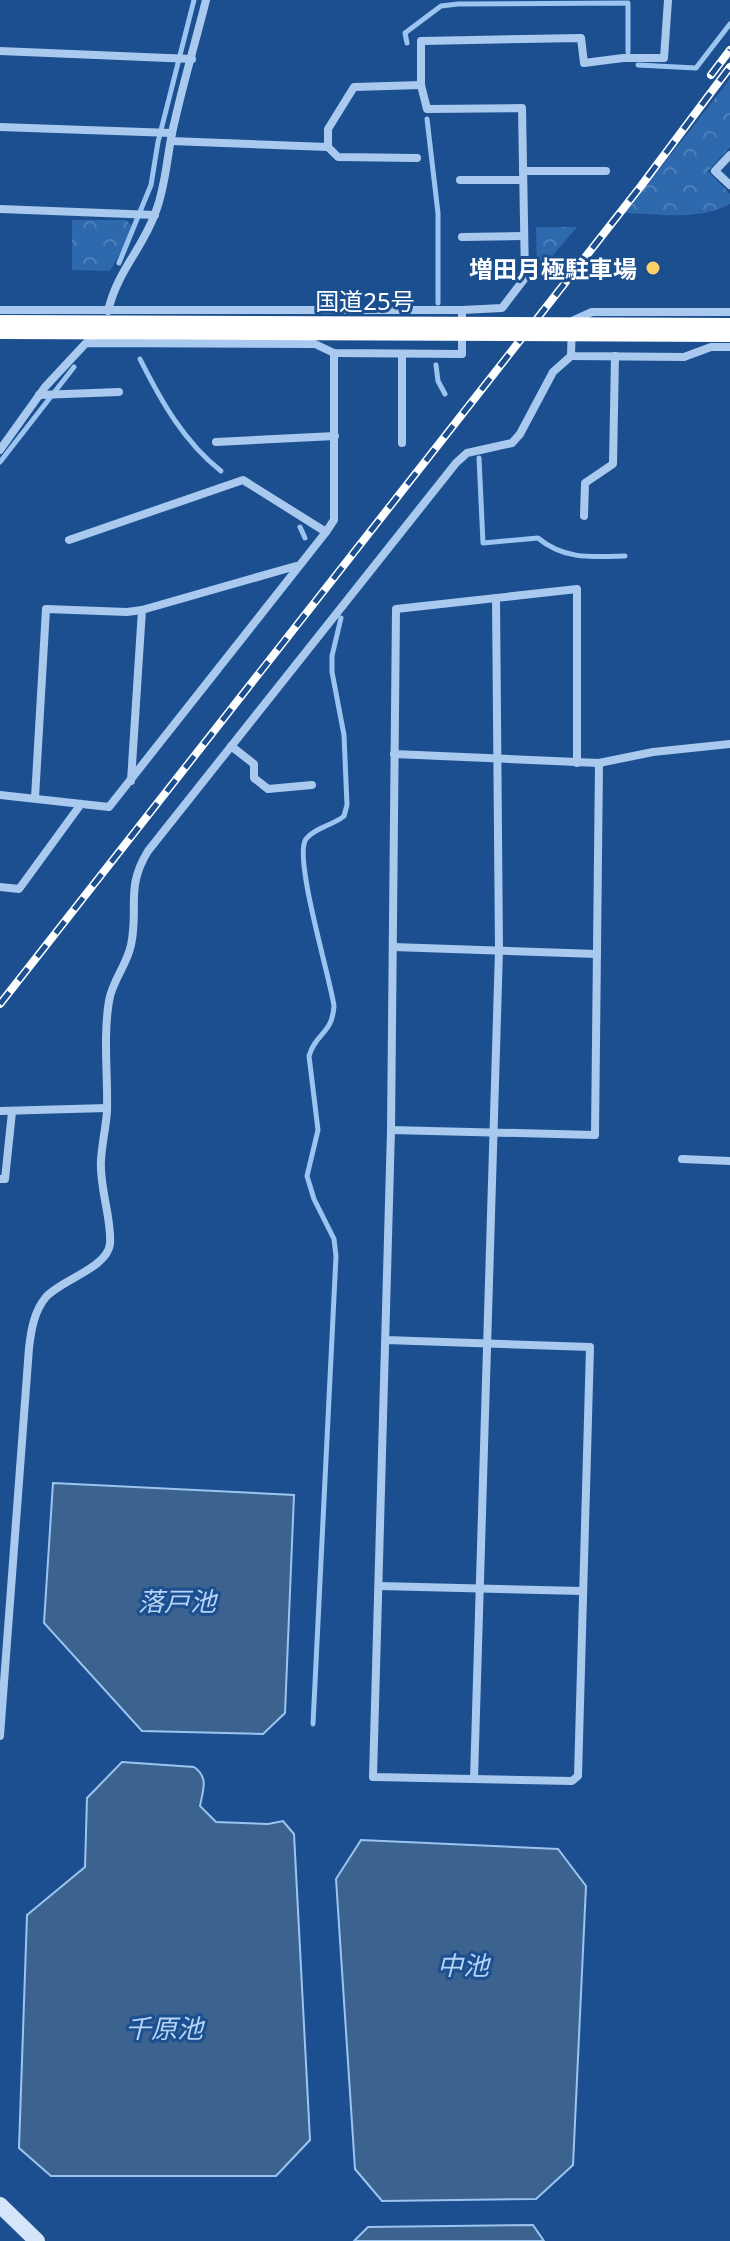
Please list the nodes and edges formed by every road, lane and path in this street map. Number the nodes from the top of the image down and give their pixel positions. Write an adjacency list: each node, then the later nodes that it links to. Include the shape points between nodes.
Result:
1 (206, 0): 4 (street)
2 (668, 0): 5 (street, via 664,58 584,63 581,38 421,41)
3 (0, 51): 4 (street)
4 (184, 59): 7 (street)
5 (421, 85): 8 (street, via 354,87 328,129); 12 (street, via 427,109 522,108)
6 (0, 127): 7 (street)
7 (166, 135): 8 (street); 16 (street)
8 (328, 147): 10 (street, via 338,157)
9 (730, 155): 14 (street, via 715,171)
10 (417, 158)
11 (606, 171): 12 (street)
12 (523, 176): 13 (street); 17 (street)
13 (460, 180)
14 (730, 185)
15 (0, 209): 16 (street)
16 (155, 215): 21 (street, via 120,272)
17 (524, 236): 18 (street); 20 (street, via 525,278 502,308)
18 (462, 237)
19 (0, 310): 21 (street)
20 (462, 310): 22 (street); 27 (street, via 462,354)
21 (108, 311): 22 (street)
22 (255, 312): 25 (street)
23 (0, 327): 24 (highway, 国道25号, bridge)
24 (729, 330): 28 (street, via 592,312 572,321); 29 (street, via 711,347 684,357)
25 (255, 344): 26 (street, via 315,344); 31 (street, via 86,343)
26 (334, 353): 27 (street); 32 (street)
27 (402, 354): 34 (street)
28 (571, 356): 29 (street); 43 (street, via 553,372 512,443 467,453 456,463)
29 (615, 356): 36 (street, via 613,464 585,483)
30 (119, 392): 31 (street)
31 (47, 395): 35 (street)
32 (335, 436): 33 (street); 37 (street, via 334,520)
33 (216, 442)
34 (402, 443)
35 (0, 450)
36 (584, 516)
37 (326, 532): 38 (street, via 243,480); 39 (street)
38 (69, 540)
39 (297, 566): 41 (street); 48 (street)
40 (496, 598): 44 (street, via 396,609); 45 (street); 46 (street, via 577,589)
41 (142, 610): 48 (street); 51 (street, via 46,609)
42 (730, 744): 47 (street)
43 (231, 746): 49 (street, via 254,764 254,778 268,789); 57 (street, via 137,869 131,945 108,1003)
44 (394, 754): 45 (street); 54 (street)
45 (499, 758): 46 (street); 55 (street)
46 (577, 763): 47 (street)
47 (599, 763): 56 (street)
48 (131, 781): 52 (street, via 109,807)
49 (312, 785)
50 (0, 795): 51 (street)
51 (35, 798): 52 (street)
52 (81, 804): 53 (street, via 19,889)
53 (0, 887)
54 (393, 947): 55 (street); 60 (street)
55 (499, 950): 56 (street); 61 (street)
56 (597, 954): 61 (street, via 595,1135)
57 (107, 1108): 59 (street); 70 (street, via 101,1170 110,1246 102,1261 45,1298 33,1321)
58 (0, 1111): 59 (street)
59 (12, 1112): 64 (street, via 5,1179)
60 (391, 1130): 61 (street); 65 (street)
61 (493, 1131): 66 (street)
62 (682, 1159): 63 (street)
63 (730, 1161)
64 (0, 1179)
65 (386, 1340): 66 (street); 67 (street)
66 (486, 1344): 68 (street); 69 (street, via 590,1347)
67 (379, 1586): 68 (street); 71 (street, via 373,1777)
68 (480, 1589): 69 (street); 71 (street)
69 (582, 1591): 71 (street, via 578,1776 572,1781)
70 (0, 1736)
71 (474, 1779)
72 (0, 2205): 73 (main road)
73 (37, 2241)

